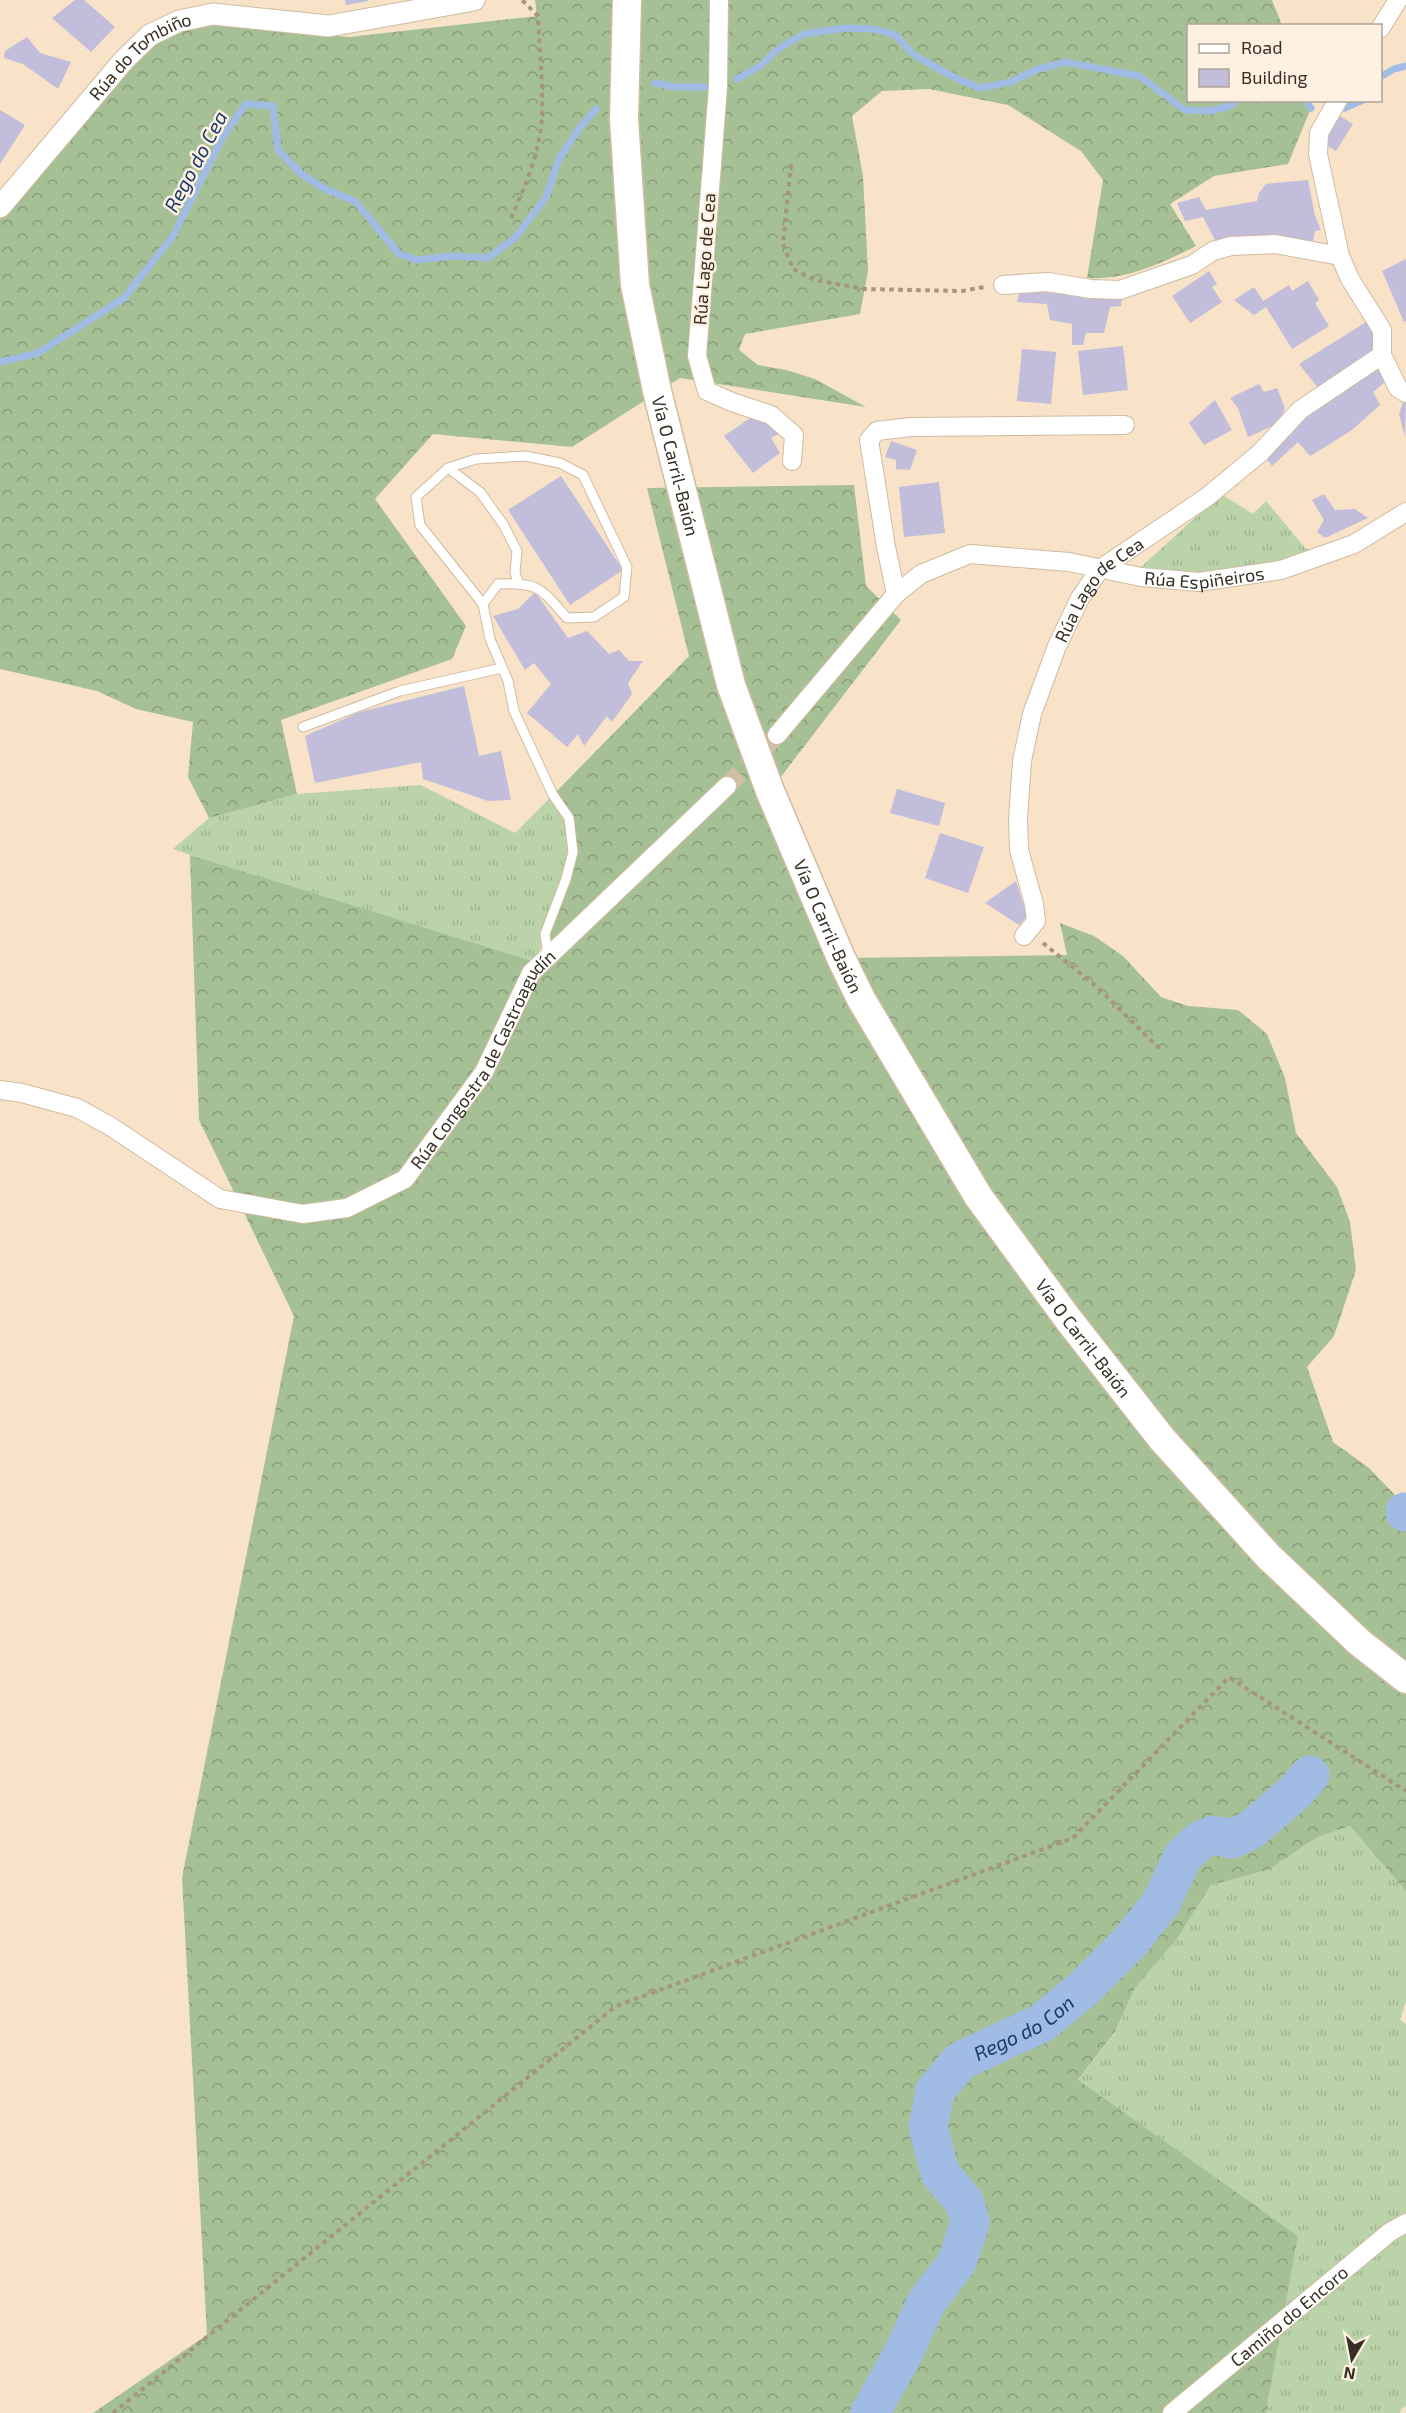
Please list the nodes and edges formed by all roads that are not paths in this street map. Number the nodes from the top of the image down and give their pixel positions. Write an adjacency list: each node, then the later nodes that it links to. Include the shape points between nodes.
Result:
1 (474, 0): 7 (street, Rúa do Tombiño, via 329,26 213,14 179,21 150,35 124,60)
2 (627, 0): 27 (highway, Vía O Carril-Baión, via 624,118 635,285 657,391 731,685 770,791 841,958 861,999 978,1196 1162,1439 1269,1557 1359,1642)
3 (719, 0): 13 (street, Rúa Lago de Cea, via 718,87 697,356 707,391 771,415 794,435)
4 (1398, 0): 5 (street)
5 (1382, 26)
6 (1337, 102): 8 (street, via 1319,133 1318,154)
7 (0, 207)
8 (1340, 256): 9 (street, via 1275,244 1231,246 1213,251 1192,265 1120,290 1091,290 1048,282); 10 (street, via 1382,330)
9 (1003, 285)
10 (1382, 355): 11 (street, via 1398,388); 16 (street, Rúa Lago de Cea, via 1300,410 1260,453 1207,497)
11 (1406, 393)
12 (1125, 425): 18 (street, via 911,427 877,431 869,440)
13 (792, 461)
14 (448, 468): 17 (lane, via 480,492 503,524 517,551); 17 (lane, via 476,459 525,456 560,463 583,475 627,567 624,597 594,617 567,618 540,588); 19 (lane, via 416,497 420,525)
15 (1406, 512): 16 (street, Rúa Espiñeiros, via 1354,544 1281,570 1199,582)
16 (1100, 569): 18 (street, Rúa Espiñeiros, via 1069,562 969,554 921,574); 24 (street, Rúa Lago de Cea, via 1080,598 1057,646 1032,714 1022,761 1019,850 1036,921)
17 (518, 583): 19 (lane, via 498,584)
18 (896, 594): 22 (street, Rúa Espiñeiros)
19 (483, 604): 20 (lane, via 490,639)
20 (502, 668): 21 (lane, via 400,691); 25 (lane, via 525,738 569,818 573,852 545,934)
21 (303, 727)
22 (777, 735)
23 (727, 786): 25 (street, Rúa Congostra de Castroagudín)
24 (1024, 936)
25 (548, 956): 26 (street, Rúa Congostra de Castroagudín, via 531,973 484,1072 405,1179 347,1208 303,1214 220,1199 77,1108)
26 (0, 1090)
27 (1406, 1679)
28 (1406, 2223): 29 (street, Camiño do Encoro, via 1390,2232)
29 (1172, 2413)

